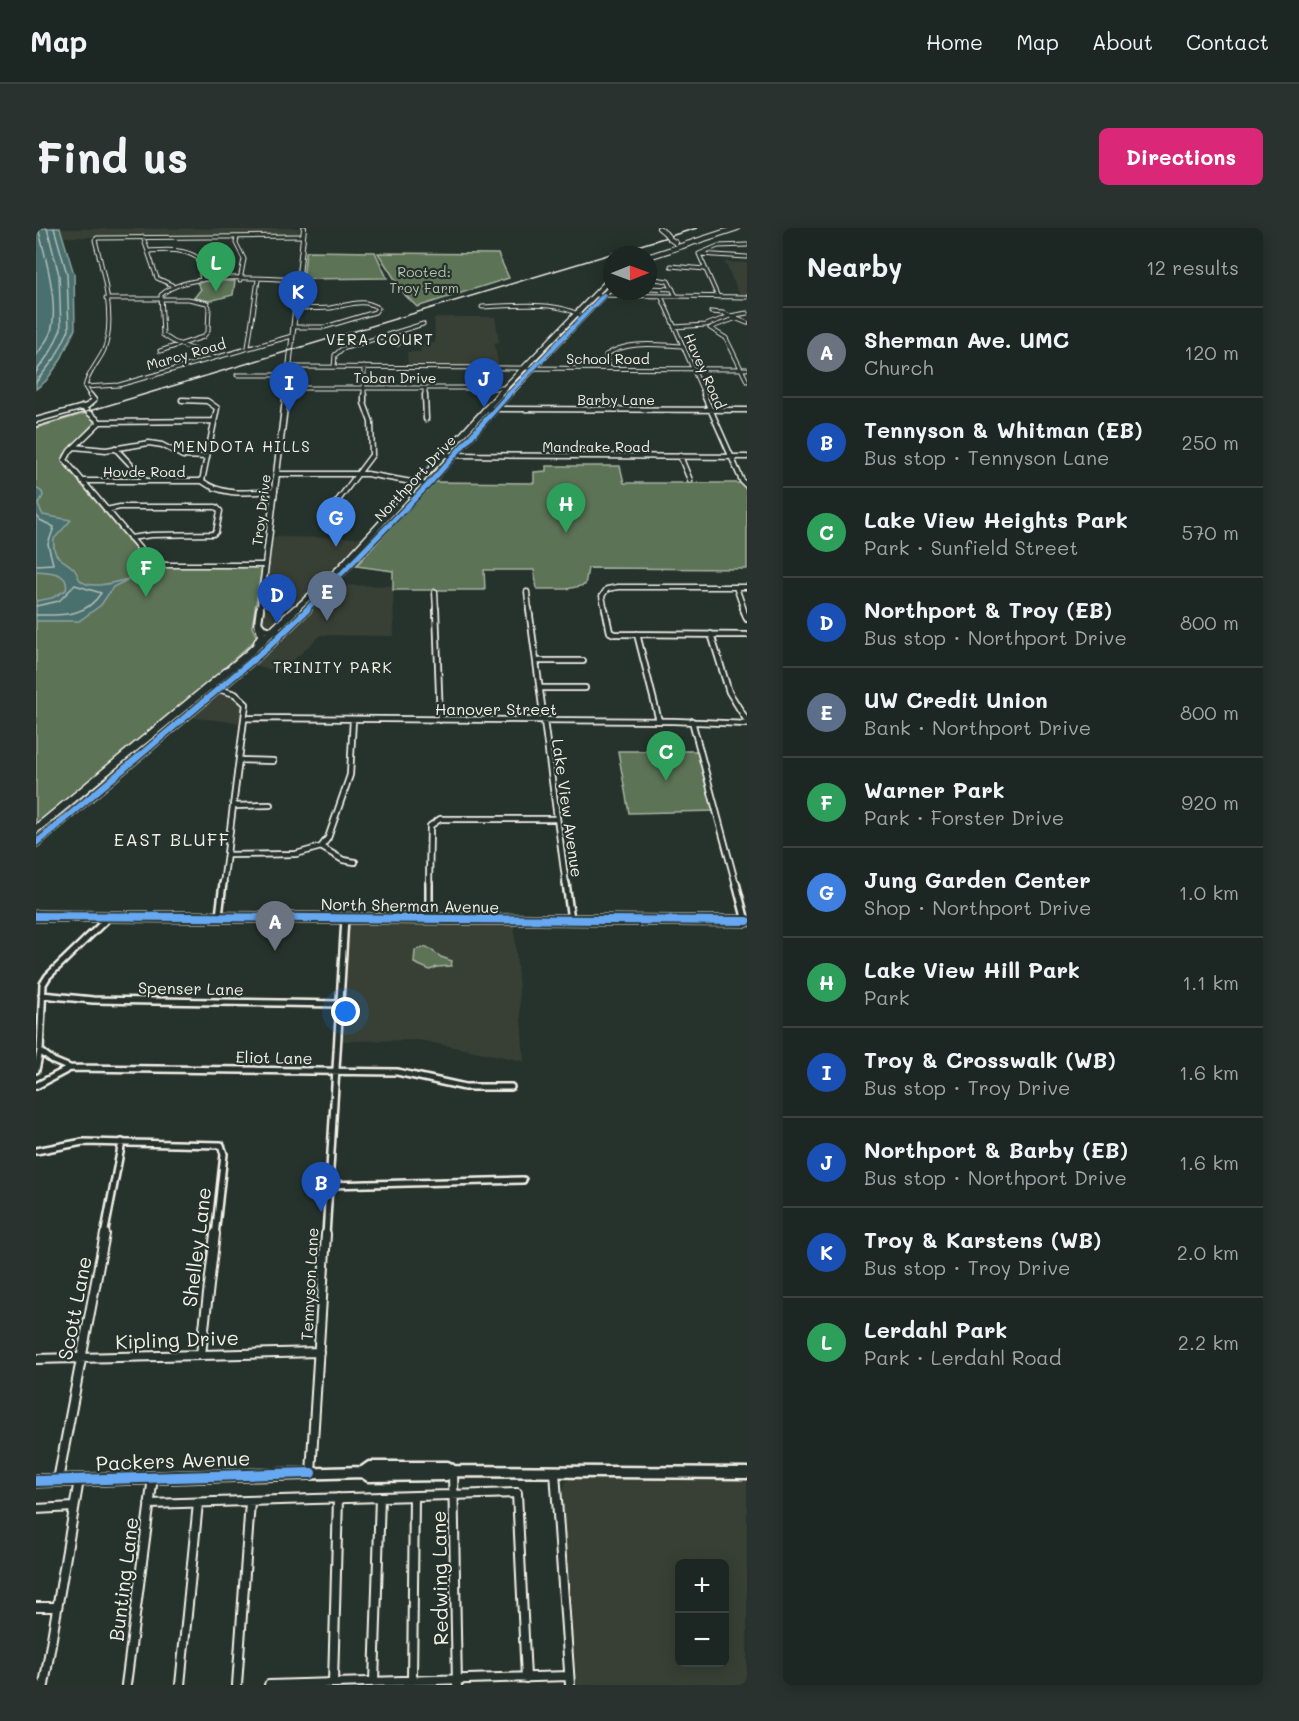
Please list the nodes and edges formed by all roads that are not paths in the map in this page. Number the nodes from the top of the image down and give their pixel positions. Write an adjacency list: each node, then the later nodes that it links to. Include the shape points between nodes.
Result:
1 (304, 228): 6 (street, Troy Drive)
2 (659, 228): 9 (street, bridge)
3 (725, 228): 9 (main road)
4 (737, 228): 5 (main road)
5 (715, 235): 9 (main road); 14 (main road)
6 (303, 236): 8 (street); 23 (street, Troy Drive)
7 (143, 237): 8 (street); 12 (street); 37 (street, via 95,240 107,285)
8 (237, 237): 21 (street, via 244,259)
9 (676, 243): 11 (main road); 13 (main road)
10 (747, 245): 15 (street, via 718,246)
11 (657, 250)
12 (148, 251): 20 (street, via 194,254); 24 (street, via 157,278)
13 (657, 252)
14 (657, 254)
15 (699, 254): 16 (street); 18 (street)
16 (747, 257)
17 (671, 266): 18 (street)
18 (705, 269): 34 (street)
19 (657, 279): 27 (street, via 668,281)
20 (202, 280): 21 (street); 24 (street)
21 (240, 280): 22 (street)
22 (258, 280): 23 (street); 56 (street)
23 (298, 280): 39 (street, Troy Drive)
24 (172, 285): 36 (street, via 162,291)
25 (603, 287): 28 (main road, Northport Drive)
26 (657, 288): 27 (street)
27 (673, 289): 33 (street)
28 (595, 295): 29 (street); 40 (main road, Northport Drive)
29 (603, 295)
30 (657, 295): 32 (street)
31 (603, 296): 44 (main road, Northport Drive)
32 (662, 296): 33 (street); 50 (street, Havey Road)
33 (676, 296): 34 (street)
34 (718, 297): 35 (street)
35 (747, 297)
36 (161, 298): 37 (street); 54 (street, via 164,335); 54 (street, via 204,301 209,307 207,333)
37 (106, 299): 71 (street, via 108,334)
38 (482, 307): 40 (street)
39 (295, 308): 49 (street, Troy Drive); 49 (street, via 331,308 350,303 378,308 325,327)
40 (578, 312): 44 (street); 62 (main road, Northport Drive)
41 (711, 312): 43 (street)
42 (747, 315): 43 (street); 45 (street)
43 (730, 316): 45 (street); 48 (street)
44 (582, 317): 63 (main road, Northport Drive)
45 (736, 318): 46 (street); 48 (street)
46 (747, 323)
47 (423, 324): 52 (street)
48 (708, 326): 50 (street); 66 (street, via 726,338)
49 (293, 327): 51 (street, Troy Drive)
50 (674, 328): 55 (street, Havey Road)
51 (292, 336): 56 (street, Marcy Road); 59 (street, Troy Drive)
52 (382, 336): 53 (street); 60 (street, via 339,351)
53 (398, 344)
54 (184, 345): 57 (street); 58 (street)
55 (682, 346): 64 (street, via 612,349 606,355); 65 (street, Havey Road)
56 (248, 347): 58 (street, Marcy Road)
57 (160, 351)
58 (213, 357): 71 (street, Marcy Road, via 119,385)
59 (289, 367): 60 (street, School Road); 69 (street, Troy Drive)
60 (333, 367): 61 (street, School Road)
61 (364, 367): 62 (street, School Road); 73 (street)
62 (523, 368): 63 (street, School Road); 75 (main road, Northport Drive)
63 (532, 368): 64 (street, School Road); 79 (main road, Northport Drive)
64 (609, 368): 65 (street, School Road)
65 (692, 369): 66 (street, School Road); 80 (street, Havey Road)
66 (741, 369): 67 (street, School Road); 70 (street)
67 (747, 369)
68 (237, 375): 69 (street)
69 (288, 375): 72 (street, Troy Drive)
70 (747, 381)
71 (85, 387): 77 (street, via 94,400)
72 (287, 388): 73 (street, Toban Drive); 95 (street, Troy Drive)
73 (364, 388): 74 (street, Toban Drive); 94 (street, via 372,451)
74 (425, 388): 75 (street, Toban Drive); 82 (street)
75 (504, 388): 78 (main road, Northport Drive)
76 (182, 400): 84 (street, via 212,403 217,408)
77 (82, 407): 83 (street); 85 (street)
78 (485, 409): 79 (street, Barby Lane); 88 (main road, Northport Drive)
79 (495, 410): 80 (street, Barby Lane); 89 (main road, Northport Drive)
80 (711, 410): 81 (street, Barby Lane); 91 (street, Havey Road)
81 (747, 410)
82 (426, 419)
83 (36, 420)
84 (214, 421): 85 (street); 92 (street)
85 (100, 423): 86 (street)
86 (74, 447): 87 (street); 99 (street, via 65,460)
87 (115, 448): 92 (street, via 149,443 183,456); 97 (street)
88 (444, 455): 89 (street, Mandrake Road); 100 (main road, Northport Drive)
89 (455, 455): 90 (street, Mandrake Road); 101 (main road, Northport Drive)
90 (680, 456): 91 (street, Mandrake Road); 96 (street)
91 (731, 456): 93 (street, Mandrake Road); 102 (street, Havey Road)
92 (207, 457): 98 (street)
93 (747, 457)
94 (358, 473): 95 (street); 100 (street); 104 (street)
95 (278, 474): 103 (street, Troy Drive)
96 (690, 480)
97 (146, 481): 98 (street, Hovde Road); 99 (street, Hovde Road)
98 (202, 481): 103 (street, Hovde Road, via 222,491)
99 (82, 482): 105 (street)
100 (419, 483): 101 (street); 108 (main road, Northport Drive)
101 (428, 484): 113 (main road, Northport Drive)
102 (747, 486)
103 (275, 491): 107 (street, Troy Drive)
104 (333, 507)
105 (106, 510): 106 (street); 106 (street, via 120,507 220,511 215,532 209,535)
106 (130, 538): 107 (street, via 150,561 158,564)
107 (266, 565): 115 (street, Troy Drive)
108 (333, 574): 113 (main road, via 335,577); 116 (main road, Northport Drive)
109 (736, 587): 110 (street); 114 (street); 118 (street, via 621,587 605,591 602,596 611,633)
110 (747, 587)
111 (435, 592): 129 (street)
112 (527, 592): 122 (street, Lake View Avenue)
113 (316, 601): 117 (main road, Northport Drive)
114 (747, 620)
115 (258, 623): 116 (street); 121 (main road, via 262,637)
116 (273, 631): 117 (street); 121 (main road, Northport Drive)
117 (283, 633): 124 (main road, Northport Drive)
118 (637, 634): 119 (street); 131 (street)
119 (711, 634): 120 (street); 133 (street, via 731,696)
120 (747, 634)
121 (247, 655): 124 (main road, Northport Drive)
122 (536, 661): 123 (street); 125 (street, Lake View Avenue)
123 (583, 661)
124 (214, 688): 127 (street, via 244,699); 140 (main road, Northport Drive); 141 (main road, Northport Drive)
125 (540, 688): 126 (street); 130 (street, Lake View Avenue)
126 (585, 688)
127 (245, 718): 128 (street, Hanover Street); 134 (street)
128 (353, 719): 129 (street, Hanover Street); 142 (street, via 350,775 328,838)
129 (440, 720): 130 (street, Hanover Street)
130 (544, 720): 131 (street, Hanover Street); 138 (street, Lake View Avenue)
131 (659, 721): 132 (street, Hanover Street)
132 (692, 721): 133 (street, Hanover Street); 151 (street)
133 (747, 723)
134 (239, 760): 135 (street); 137 (street)
135 (273, 760)
136 (270, 805): 137 (street)
137 (233, 806): 143 (street)
138 (557, 819): 139 (street); 150 (street, Lake View Avenue)
139 (433, 822): 149 (street, via 429,826)
140 (36, 829)
141 (36, 843)
142 (321, 847): 143 (street, via 296,854); 144 (street, via 343,860)
143 (226, 855): 147 (street)
144 (355, 862)
145 (110, 915): 146 (street, North Sherman Avenue); 147 (street, North Sherman Avenue); 152 (street, via 48,976)
146 (36, 916)
147 (219, 916): 148 (street, North Sherman Avenue)
148 (345, 918): 149 (street, North Sherman Avenue); 153 (street, Tennyson Lane)
149 (429, 919): 150 (street, North Sherman Avenue)
150 (571, 920): 151 (street, North Sherman Avenue)
151 (747, 921)
152 (42, 995): 153 (street, Spenser Lane, via 93,1000); 154 (street)
153 (340, 1004): 157 (street, Tennyson Lane)
154 (40, 1051): 155 (street, Eliot Lane); 156 (street)
155 (70, 1068): 157 (street, Eliot Lane); 158 (street)
156 (36, 1070)
157 (336, 1071): 159 (street, Eliot Lane, via 397,1072 465,1087); 163 (street, Tennyson Lane)
158 (36, 1086)
159 (511, 1087)
160 (122, 1142): 161 (street, via 83,1142); 165 (street, Shelley Lane, via 221,1145 224,1154); 166 (street, Scott Lane)
161 (36, 1151)
162 (522, 1180): 163 (street)
163 (329, 1185): 164 (street, Tennyson Lane)
164 (319, 1352): 165 (street, Kipling Drive); 170 (street, Tennyson Lane)
165 (201, 1354): 166 (street, Kipling Drive)
166 (81, 1358): 167 (street, Kipling Drive); 174 (street, Scott Lane)
167 (36, 1359)
168 (453, 1471): 169 (street, Packers Avenue); 170 (street, Packers Avenue, via 446,1475 380,1476 363,1472); 176 (street, Redwing Lane)
169 (555, 1472): 171 (street, Packers Avenue); 188 (street)
170 (311, 1473): 172 (street, Packers Avenue)
171 (747, 1473)
172 (153, 1477): 173 (street, Packers Avenue); 182 (street, Bunting Lane)
173 (79, 1479): 174 (street, Packers Avenue); 183 (street)
174 (58, 1480): 175 (street, Packers Avenue)
175 (36, 1481)
176 (454, 1494): 178 (street); 187 (street, via 517,1493); 191 (street, Redwing Lane)
177 (380, 1497): 178 (street); 179 (street); 190 (street)
178 (414, 1497): 189 (street)
179 (339, 1498): 180 (street); 192 (street)
180 (249, 1502): 181 (street); 196 (street)
181 (198, 1503): 182 (street); 195 (street)
182 (149, 1504): 194 (street, Bunting Lane)
183 (74, 1508): 184 (street); 186 (street)
184 (36, 1509)
185 (36, 1607): 186 (street)
186 (57, 1607): 193 (street)
187 (526, 1678): 188 (street); 191 (street)
188 (569, 1680)
189 (412, 1681): 190 (street); 191 (street)
190 (374, 1682): 192 (street)
191 (457, 1682)
192 (333, 1683): 197 (street)
193 (44, 1685)
194 (126, 1685)
195 (180, 1685)
196 (237, 1685)
197 (268, 1685)

